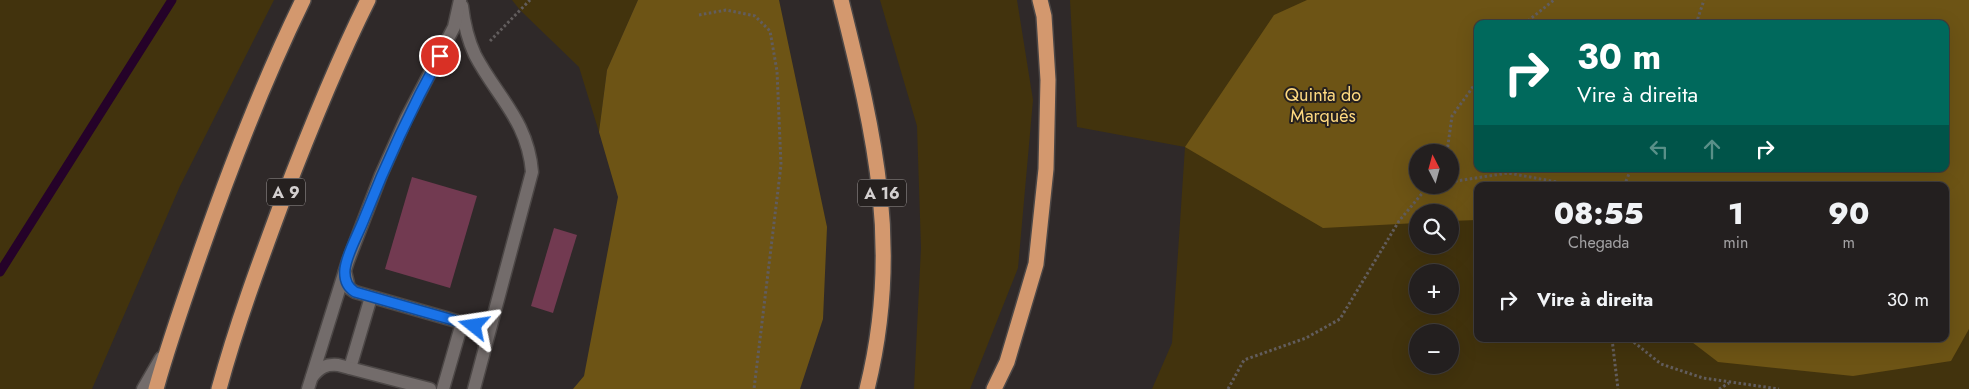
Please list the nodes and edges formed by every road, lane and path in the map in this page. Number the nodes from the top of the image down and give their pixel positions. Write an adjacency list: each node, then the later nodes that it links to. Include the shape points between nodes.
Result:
1 (303, 0): 24 (highway, via 234,158)
2 (368, 0): 31 (highway, A 9, via 345,46 296,165 258,265)
3 (460, 0): 12 (lane); 18 (lane, via 454,27 402,127)
4 (530, 0): 12 (path)
5 (841, 0): 35 (highway, A 16, via 860,76 881,190 882,304)
6 (1040, 0): 36 (highway, via 1048,80 1046,169 1036,264 1007,362)
7 (1554, 0): 10 (path)
8 (1704, 0): 11 (path)
9 (699, 15): 34 (path, via 726,10 755,16 770,31 777,71 781,165)
10 (1529, 20)
11 (1697, 20)
12 (476, 55): 23 (lane, via 519,124 526,140 532,172)
13 (1474, 86): 14 (path, via 1452,116)
14 (1449, 144)
15 (1459, 181): 16 (path, via 1508,173)
16 (1557, 182)
17 (1422, 194): 37 (path, via 1399,221 1340,319 1306,338 1244,360)
18 (345, 269): 19 (lane, via 349,288); 27 (lane)
19 (371, 297): 20 (lane); 25 (lane)
20 (462, 323): 23 (lane, via 479,330 484,336); 33 (lane)
21 (1612, 342): 38 (path)
22 (1634, 342): 26 (path, via 1661,364 1702,378)
23 (485, 346): 28 (lane)
24 (168, 348): 29 (lane); 30 (highway)
25 (350, 368): 27 (lane, via 328,364 319,368); 32 (lane)
26 (1730, 382): 39 (path); 40 (path)
27 (309, 384)
28 (473, 388)
29 (143, 389)
30 (156, 389)
31 (219, 389)
32 (430, 389)
33 (442, 389)
34 (754, 389)
35 (867, 389)
36 (994, 389)
37 (1228, 389)
38 (1618, 389)
39 (1719, 389)
40 (1779, 389)

